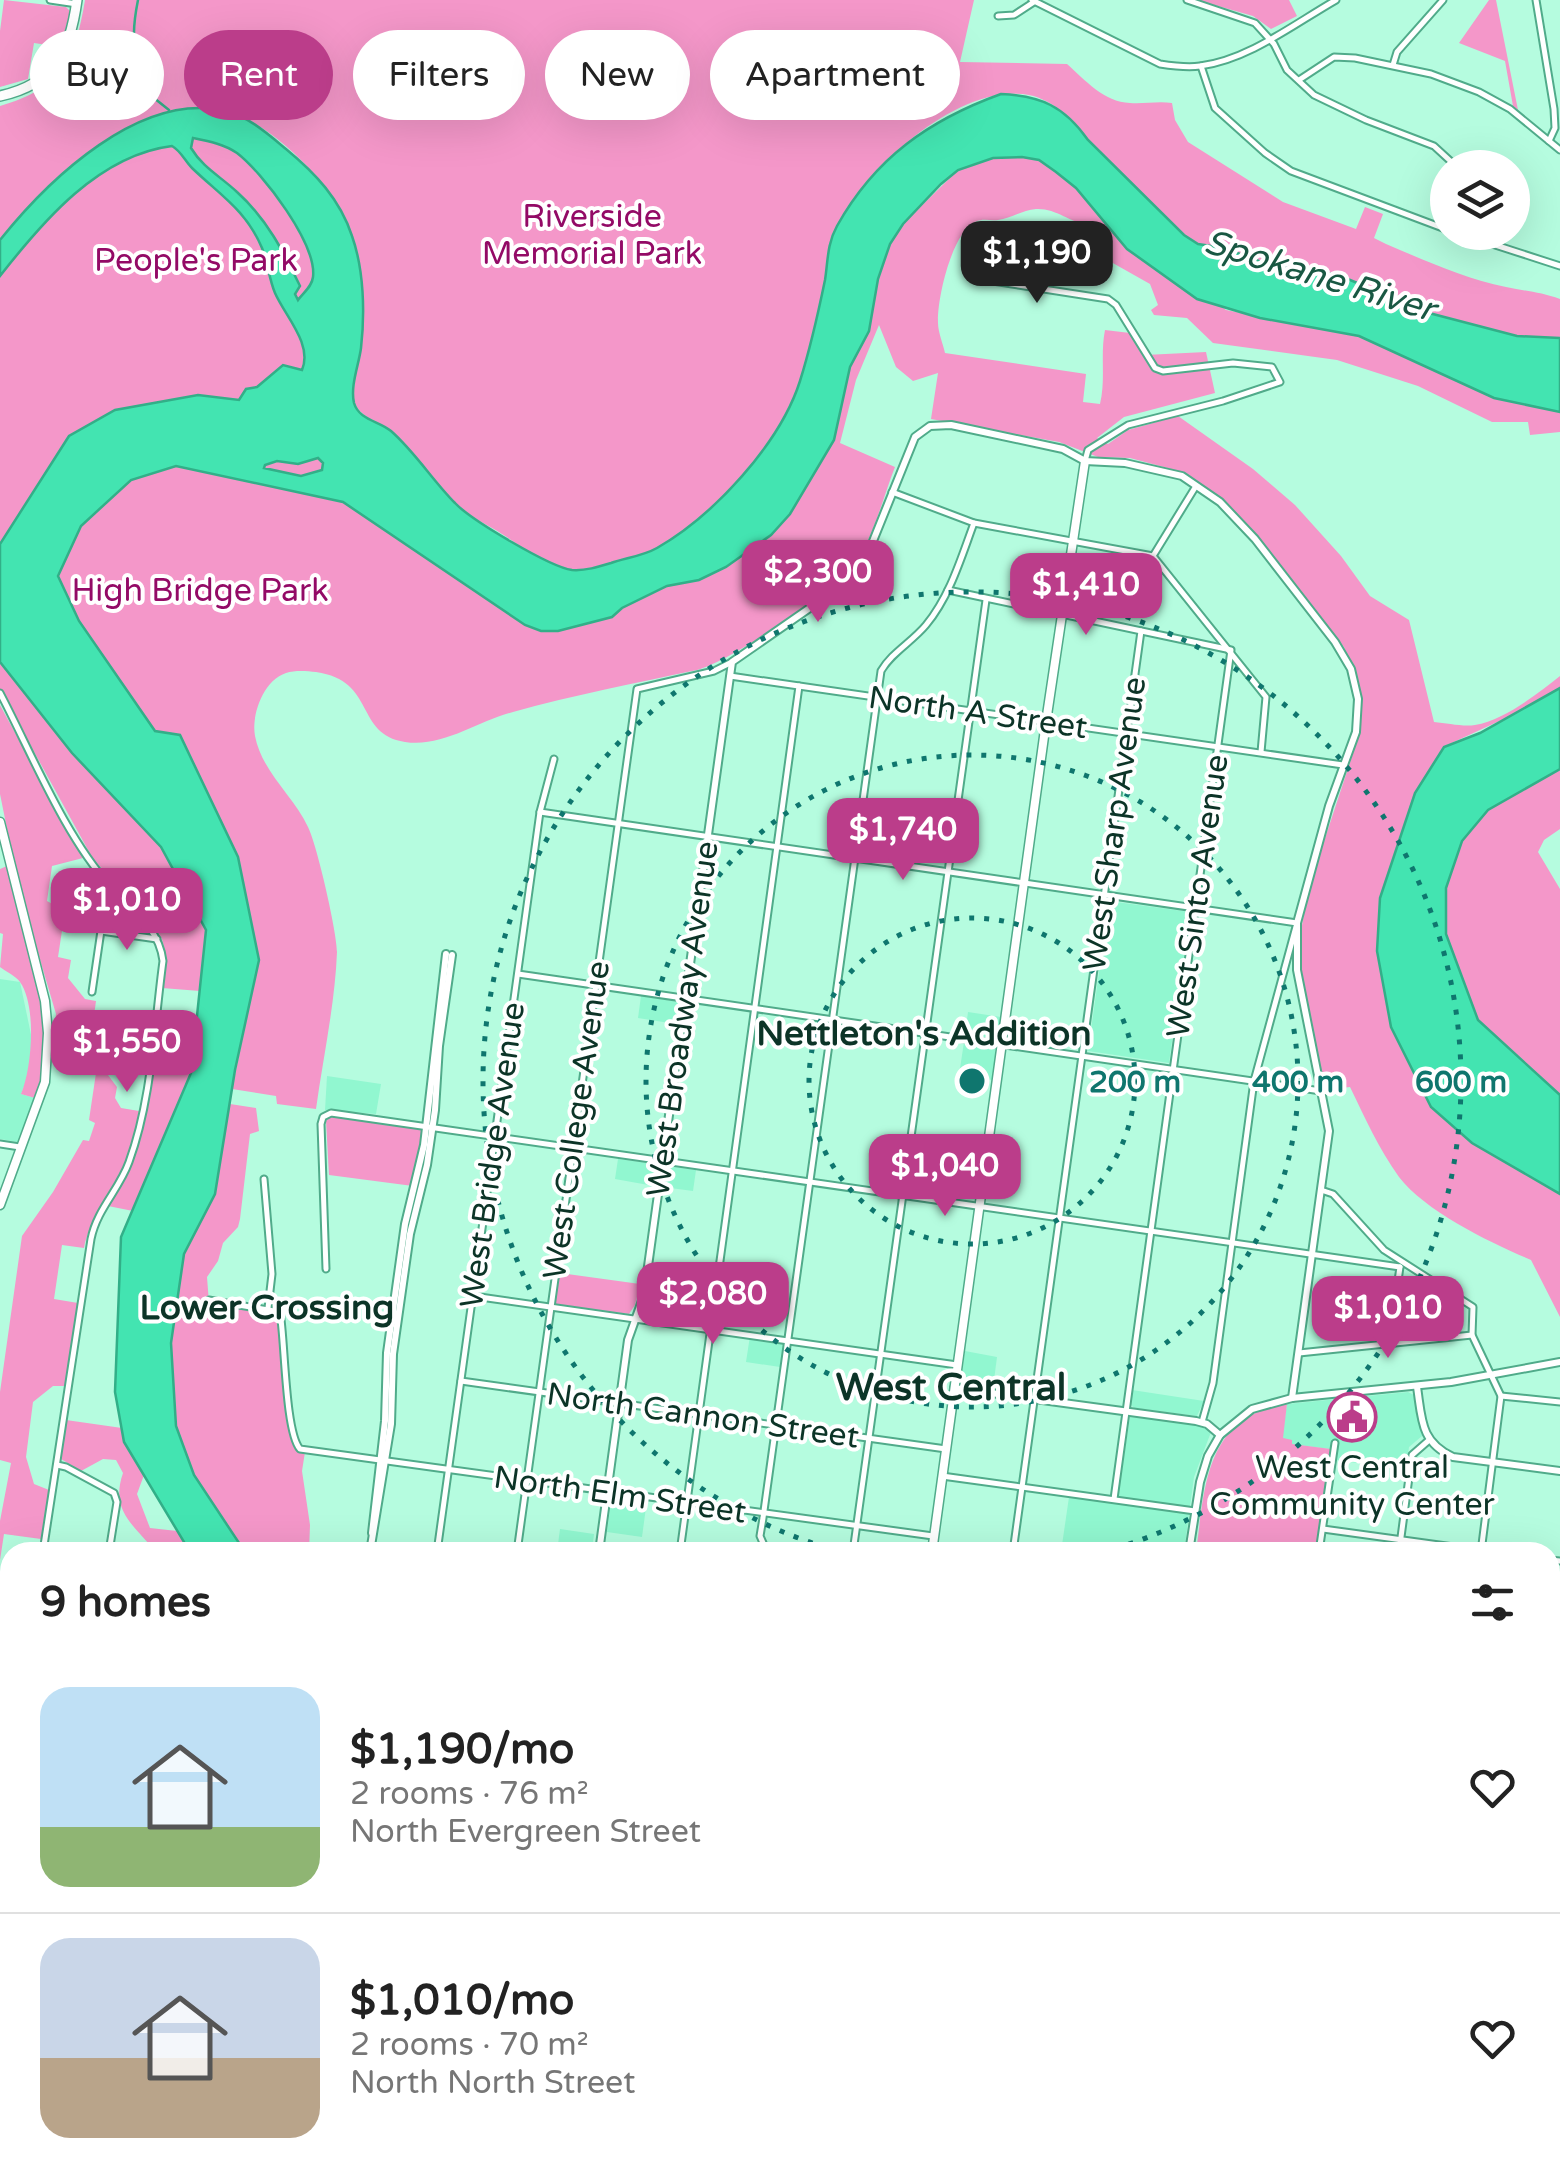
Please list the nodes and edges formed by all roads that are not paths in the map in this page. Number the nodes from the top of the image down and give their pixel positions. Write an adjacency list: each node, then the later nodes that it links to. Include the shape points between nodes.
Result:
1 (50, 0): 7 (street)
2 (1187, 0): 9 (street, via 1249,18)
3 (1336, 0): 9 (street)
4 (1443, 0): 11 (street, via 1397,52)
5 (1536, 0): 14 (street, via 1554,109)
6 (1033, 1): 8 (street, via 1014,15); 10 (street, via 1160,64)
7 (77, 2): 13 (main road, via 72,36 50,71)
8 (998, 16)
9 (1270, 38): 10 (street); 12 (street)
10 (1201, 66): 17 (street, via 1215,108 1291,172)
11 (1393, 66): 12 (street, via 1334,57); 14 (street, via 1479,92)
12 (1298, 80): 15 (street, via 1332,106)
13 (0, 96)
14 (1548, 141): 16 (street)
15 (1438, 150)
16 (1560, 150)
17 (1430, 223)
18 (1512, 250): 19 (street)
19 (1560, 266)
20 (973, 278): 21 (street, via 1108,299 1163,371 1233,363 1272,367 1280,382 1128,425 1088,450)
21 (1085, 461): 22 (street, via 1166,470); 23 (street, via 1063,449 930,426 915,437); 25 (main road)
22 (1197, 484): 26 (street); 43 (street, via 1254,539 1344,656 1358,714)
23 (892, 492): 24 (street); 32 (street, via 871,546 849,578)
24 (974, 523): 25 (street); 27 (street)
25 (1072, 540): 26 (street); 29 (main road)
26 (1153, 556): 31 (street)
27 (948, 590): 28 (street); 36 (street, via 915,638 885,663)
28 (986, 598): 29 (street); 37 (street)
29 (1062, 614): 30 (street); 38 (main road)
30 (1141, 632): 31 (street); 39 (street, West Sharp Avenue)
31 (1231, 650): 40 (street, West Sinto Avenue); 41 (street, via 1266,696)
32 (732, 662): 33 (street, West Broadway Avenue); 46 (street, West College Avenue, via 636,688)
33 (730, 676): 34 (street, North A Street); 47 (street, West Broadway Avenue)
34 (799, 686): 36 (street, North A Street); 48 (street)
35 (0, 693): 51 (street, via 82,850)
36 (876, 698): 37 (street, North A Street); 49 (street)
37 (969, 711): 38 (street, North A Street); 50 (street)
38 (1046, 722): 39 (street, North A Street); 52 (main road)
39 (1126, 733): 40 (street, North A Street); 53 (street, West Sharp Avenue)
40 (1218, 746): 41 (street, North A Street); 54 (street, West Sinto Avenue)
41 (1261, 752): 43 (street, North A Street)
42 (554, 759): 44 (street, West Bridge Avenue)
43 (1346, 765): 55 (street)
44 (540, 812): 46 (street); 59 (street, West Bridge Avenue)
45 (0, 822): 76 (main road, via 48,1025 44,1082)
46 (618, 824): 47 (street); 60 (street, West College Avenue)
47 (708, 837): 48 (street); 62 (street, West Broadway Avenue)
48 (777, 848): 49 (street); 63 (street)
49 (853, 858): 50 (street); 64 (street)
50 (946, 871): 52 (street); 65 (street)
51 (108, 883): 56 (street); 57 (street)
52 (1023, 883): 53 (street); 66 (main road)
53 (1104, 895): 54 (street); 69 (street, West Sharp Avenue)
54 (1196, 907): 55 (street); 70 (street, West Sinto Avenue)
55 (1298, 923): 71 (street); 72 (street, via 1298,970)
56 (101, 931): 57 (street); 61 (street)
57 (158, 940): 68 (street, via 163,961)
58 (449, 955): 73 (street)
59 (518, 974): 60 (street); 74 (street, West Bridge Avenue)
60 (595, 985): 62 (street); 77 (street, West College Avenue)
61 (92, 992)
62 (685, 999): 63 (street); 78 (street, West Broadway Avenue)
63 (754, 1009): 64 (street); 79 (street)
64 (832, 1020): 65 (street); 81 (street)
65 (924, 1034): 66 (street); 83 (street)
66 (1001, 1044): 69 (street); 85 (main road)
67 (87, 1048): 68 (street)
68 (150, 1057): 126 (street, via 130,1161 94,1224)
69 (1081, 1057): 70 (street); 86 (street, West Sharp Avenue)
70 (1173, 1070): 71 (street); 87 (street, West Sinto Avenue)
71 (1254, 1082): 72 (street); 88 (street)
72 (1322, 1091): 82 (street, via 1329,1131)
73 (430, 1127): 74 (street); 91 (street, via 326,1114); 124 (street, via 404,1250)
74 (495, 1137): 77 (street); 92 (street, West Bridge Avenue)
75 (0, 1144): 76 (street)
76 (20, 1147): 84 (main road)
77 (573, 1148): 78 (street); 94 (street, West College Avenue)
78 (663, 1161): 79 (street); 96 (street, West Broadway Avenue)
79 (733, 1171): 81 (street); 97 (street)
80 (264, 1179): 95 (street, via 272,1274)
81 (809, 1182): 83 (street); 99 (street)
82 (1321, 1190): 89 (street); 90 (street, via 1333,1194)
83 (902, 1195): 85 (street); 102 (street)
84 (0, 1205)
85 (979, 1207): 86 (street); 104 (main road)
86 (1059, 1218): 87 (street); 112 (street, West Sharp Avenue)
87 (1151, 1231): 88 (street); 115 (street, West Sinto Avenue)
88 (1232, 1242): 89 (street); 117 (street)
89 (1312, 1254): 90 (street); 101 (street)
90 (1401, 1264): 98 (street, via 1473,1307); 100 (street)
91 (326, 1269)
92 (473, 1296): 94 (street); 106 (street, West Bridge Avenue)
93 (209, 1300): 95 (street)
94 (550, 1307): 96 (street); 109 (street, West College Avenue)
95 (268, 1308): 124 (street, North Elm Street, via 280,1311 298,1448)
96 (636, 1318): 97 (street); 114 (street, West Broadway Avenue)
97 (710, 1329): 99 (street); 116 (street)
98 (1472, 1335): 100 (street); 105 (street)
99 (788, 1340): 102 (street); 118 (street)
100 (1389, 1343): 101 (street)
101 (1299, 1353): 111 (street)
102 (880, 1354): 104 (street); 120 (street)
103 (1560, 1362): 105 (street)
104 (958, 1365): 108 (main road)
105 (1493, 1376): 107 (street); 110 (street)
106 (461, 1381): 109 (street, North Cannon Street); 127 (street, West Bridge Avenue)
107 (1417, 1386): 111 (street); 121 (street)
108 (954, 1388): 112 (street); 123 (main road)
109 (539, 1392): 114 (street, North Cannon Street); 130 (street, West College Avenue)
110 (1502, 1396): 113 (street); 125 (street)
111 (1292, 1398): 119 (street, via 1252,1410)
112 (1034, 1399): 115 (street); 131 (street, West Sharp Avenue)
113 (1560, 1402)
114 (619, 1403): 116 (street, North Cannon Street); 132 (street, West Broadway Avenue)
115 (1126, 1411): 117 (street); 133 (street, West Sinto Avenue)
116 (700, 1414): 118 (street, North Cannon Street); 134 (street)
117 (1202, 1422): 119 (street)
118 (776, 1424): 120 (street, North Cannon Street); 136 (street)
119 (1220, 1435): 135 (street)
120 (868, 1438): 123 (street, North Cannon Street); 137 (street)
121 (1428, 1441): 125 (street, via 1453,1456); 140 (street, via 1412,1454)
122 (1335, 1443): 138 (street)
123 (946, 1449): 129 (main road)
124 (382, 1461): 127 (street, North Elm Street); 143 (street)
125 (1494, 1462): 128 (street); 155 (street)
126 (57, 1465): 141 (street); 142 (street, via 114,1493)
127 (449, 1470): 130 (street, North Elm Street); 144 (street, West Bridge Avenue)
128 (1560, 1471)
129 (942, 1476): 131 (street); 139 (main road)
130 (527, 1480): 132 (street, North Elm Street); 145 (street, West College Avenue)
131 (1022, 1488): 133 (street); 151 (street, West Sharp Avenue)
132 (607, 1491): 134 (street, North Elm Street); 146 (street, West Broadway Avenue)
133 (1114, 1500): 135 (street)
134 (687, 1502): 136 (street, North Elm Street); 147 (street)
135 (1195, 1511): 152 (street)
136 (764, 1513): 137 (street, North Elm Street); 148 (street)
137 (856, 1526): 139 (street, North Elm Street); 149 (street)
138 (1322, 1528): 140 (street); 153 (street)
139 (934, 1536): 150 (main road)
140 (1401, 1540): 154 (street)
141 (45, 1542)
142 (111, 1542)
143 (371, 1542)
144 (438, 1542)
145 (518, 1542)
146 (600, 1542)
147 (681, 1542)
148 (763, 1542)
149 (854, 1542)
150 (933, 1542)
151 (1014, 1542)
152 (1190, 1542)
153 (1320, 1542)
154 (1414, 1542)
155 (1483, 1542)

